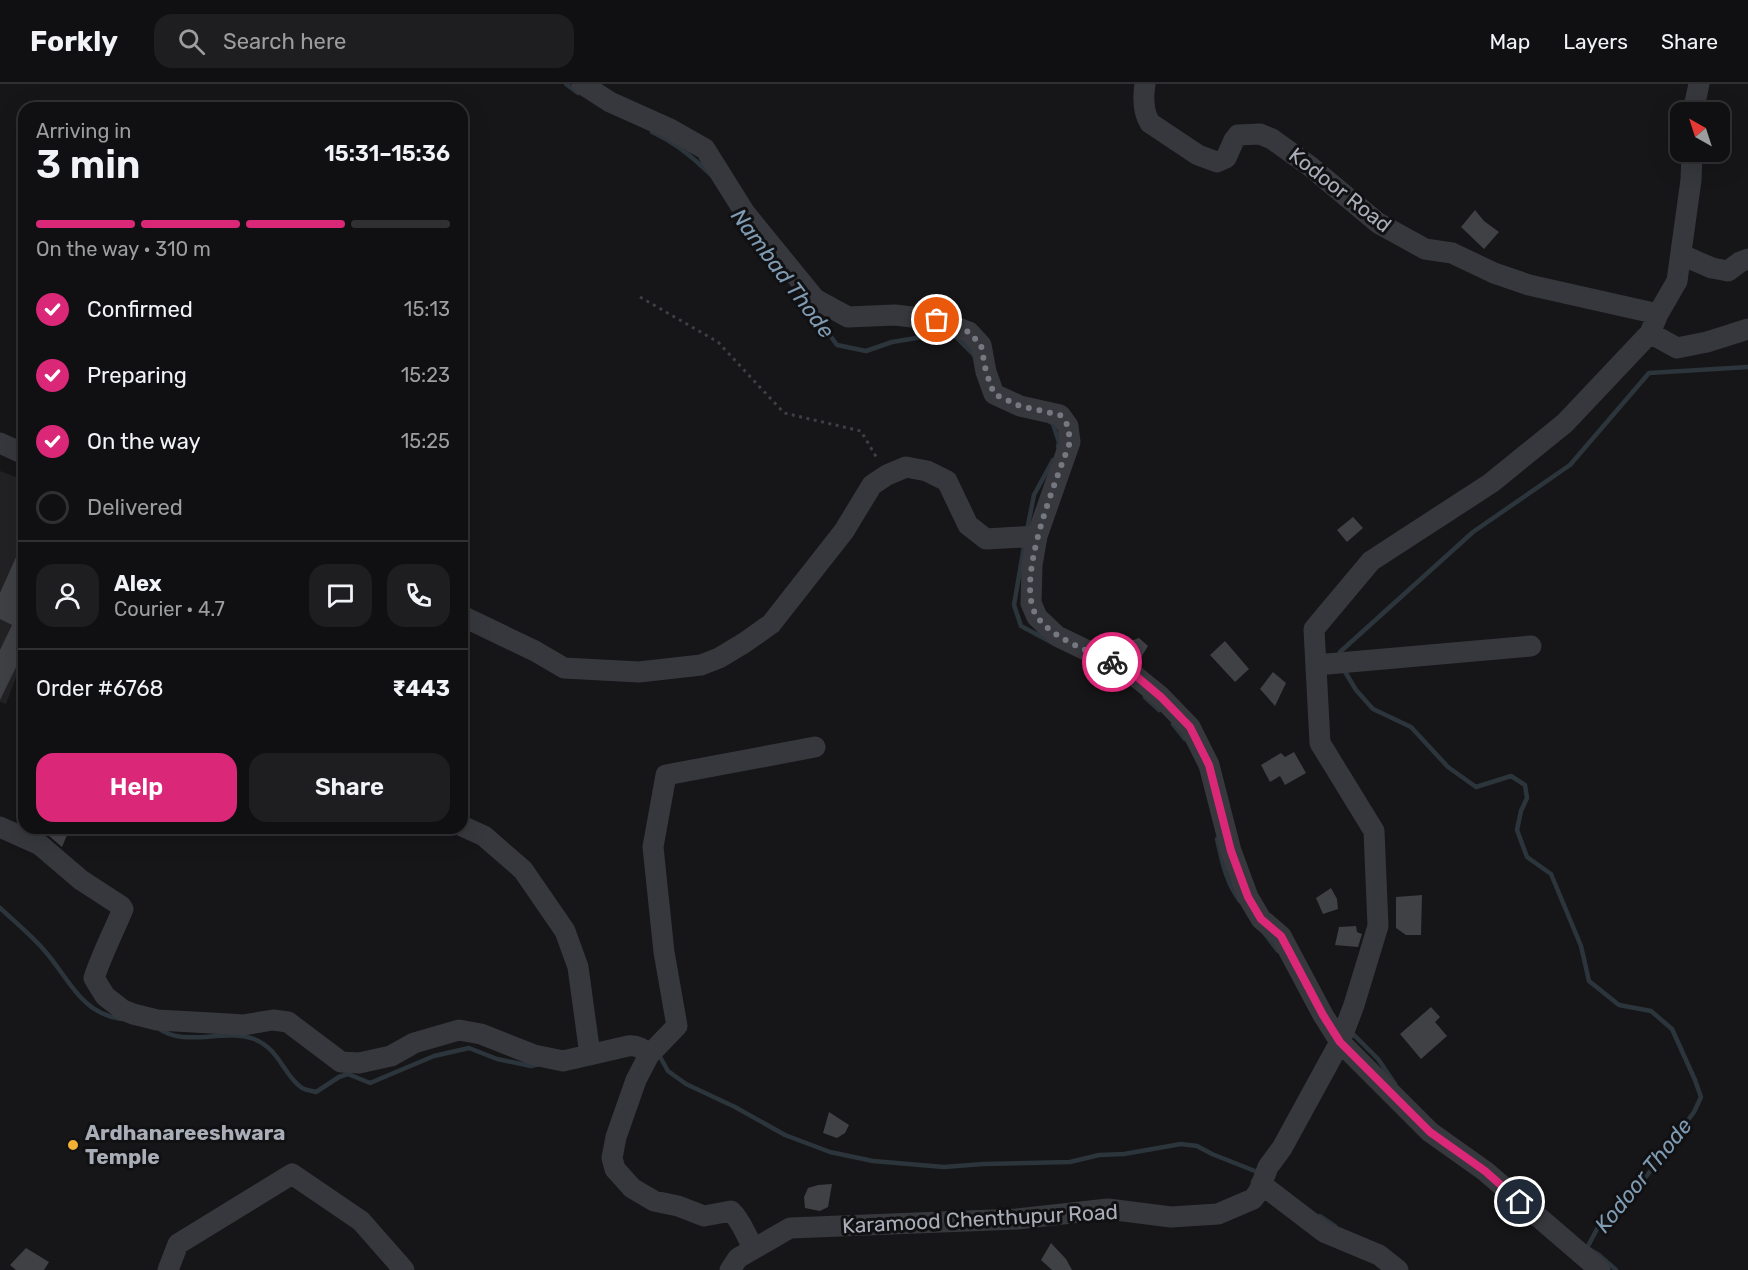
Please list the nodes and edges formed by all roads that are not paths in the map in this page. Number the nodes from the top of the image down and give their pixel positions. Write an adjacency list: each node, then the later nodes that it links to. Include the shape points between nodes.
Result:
1 (582, 84): 12 (street, via 705,149 745,213 815,299 848,317 895,315 937,320 969,332 981,345 994,394 1020,406 1060,415 1068,426 1070,442)
2 (1145, 84): 8 (street, Kodoor Road, via 1144,102 1150,123 1206,158 1217,162 1226,158 1238,135 1260,134 1291,152 1378,223 1425,249 1452,253 1494,273)
3 (1699, 84): 4 (street)
4 (1695, 102)
5 (1692, 162): 6 (street, Karamood Chenthupur Road)
6 (1682, 255): 7 (street, via 1728,271); 8 (street, Karamood Chenthupur Road, via 1677,281)
7 (1748, 259)
8 (1654, 323): 9 (street, via 1677,348); 15 (street, Karamood Chenthupur Road, via 1556,431 1491,483 1371,561 1314,629)
9 (1748, 330)
10 (0, 443): 11 (street)
11 (18, 451)
12 (1037, 536): 13 (street, via 986,539 968,525 947,481 906,467 872,485 844,531 771,624 744,644 701,665 639,672 564,668); 21 (street, via 1031,603 1037,617 1057,636 1129,670 1190,727 1209,765 1231,851 1248,897 1261,919 1281,936 1323,1015)
13 (468, 619)
14 (1531, 646): 15 (street)
15 (1316, 665): 21 (street, Karamood Chenthupur Road, via 1320,743 1374,831 1378,926)
16 (815, 747): 23 (street, via 666,775 653,847 677,1026)
17 (0, 827): 19 (street)
18 (468, 829): 22 (street, via 484,836 524,870 565,931 578,967)
19 (18, 830)
20 (36, 834): 22 (street, via 40,845 81,880 120,899 123,909 94,978 105,996 123,1011 157,1020 243,1025 288,1022 341,1062 358,1063 391,1056 414,1042 459,1030 563,1061)
21 (1342, 1038): 24 (street, Karamood Chenthupur Road); 30 (street, via 1430,1132 1485,1171)
22 (590, 1055): 23 (street, via 634,1045)
23 (645, 1062): 25 (street, via 615,1137 615,1169 632,1188 654,1201 704,1216 731,1211)
24 (1264, 1179): 25 (street, Karamood Chenthupur Road, via 1252,1199 1218,1214 1171,1217 1108,1209 1017,1219 790,1228); 29 (street, via 1324,1232 1379,1256)
25 (754, 1248): 28 (street, Karamood Chenthupur Road, via 738,1258)
26 (168, 1270): 27 (street, via 178,1244 292,1174 361,1221)
27 (404, 1270)
28 (730, 1270)
29 (1398, 1270)
30 (1600, 1270)

